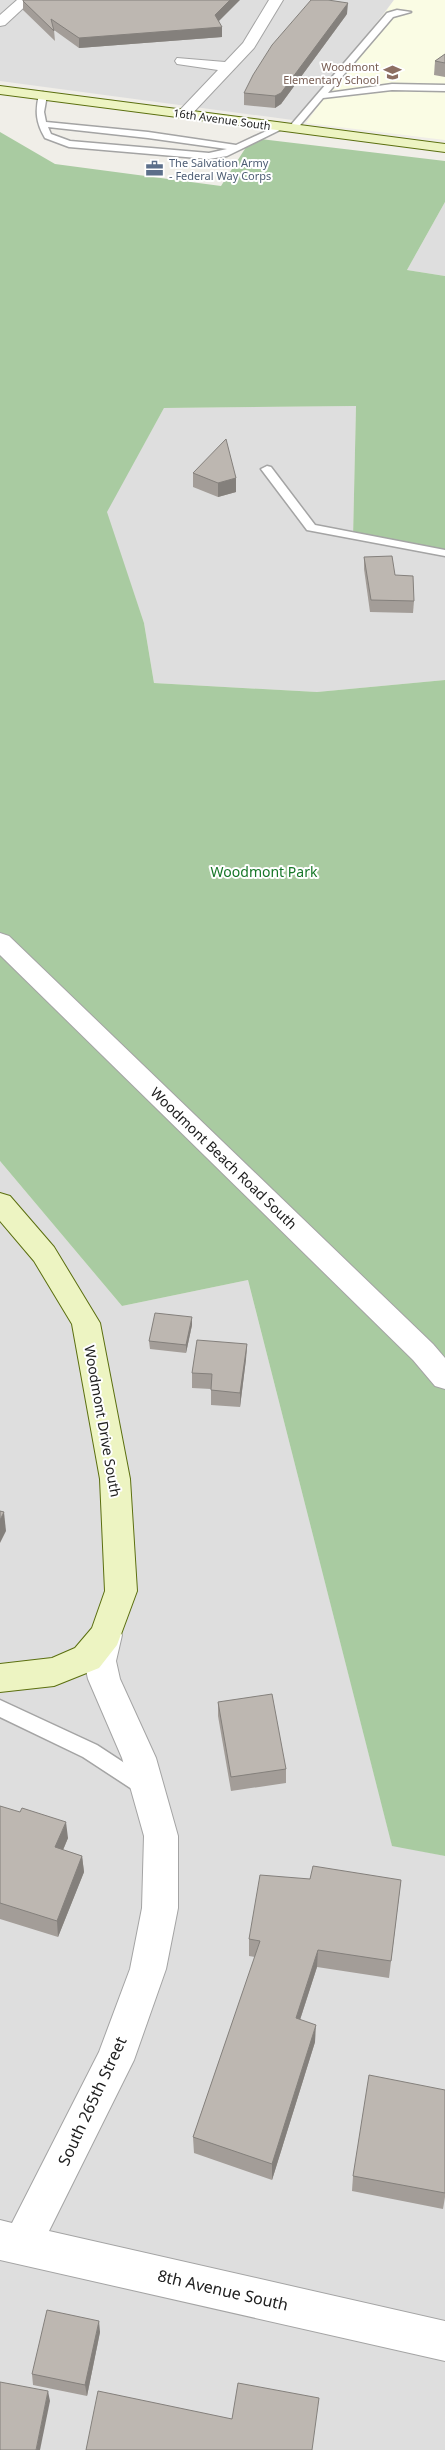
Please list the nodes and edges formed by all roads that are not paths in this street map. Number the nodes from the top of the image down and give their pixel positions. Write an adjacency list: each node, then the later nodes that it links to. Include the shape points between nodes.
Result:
1 (25, 0): 4 (street)
2 (276, 0): 6 (street, via 249,45)
3 (407, 12): 10 (lane, via 390,15)
4 (0, 22)
5 (182, 61): 6 (street)
6 (228, 67): 11 (street)
7 (445, 88): 10 (lane, via 392,87)
8 (0, 90): 9 (main road, 16th Avenue South)
9 (43, 95): 11 (main road, 16th Avenue South); 12 (lane, via 39,112)
10 (321, 96): 13 (lane)
11 (184, 114): 13 (main road, 16th Avenue South)
12 (42, 124): 14 (lane); 14 (lane, via 48,136 69,144 198,156 224,154)
13 (288, 128): 14 (lane); 15 (main road, 16th Avenue South)
14 (237, 148)
15 (445, 148)
16 (267, 469): 17 (lane, via 311,528)
17 (445, 553)
18 (0, 941): 20 (street, Woodmont Beach Road South, via 409,1338)
19 (0, 1203): 21 (main road, Woodmont Drive South, via 44,1254 86,1323 116,1479 121,1591)
20 (445, 1378)
21 (97, 1646): 22 (main road, via 54,1672); 24 (street, South 265th Street, via 104,1679 139,1758)
22 (0, 1678)
23 (0, 1708): 24 (lane, via 90,1751)
24 (149, 1790): 25 (street, South 265th Street, via 161,1836 160,1908 148,1969 115,2060)
25 (11, 2242): 26 (street, 8th Avenue South)
26 (445, 2341)

